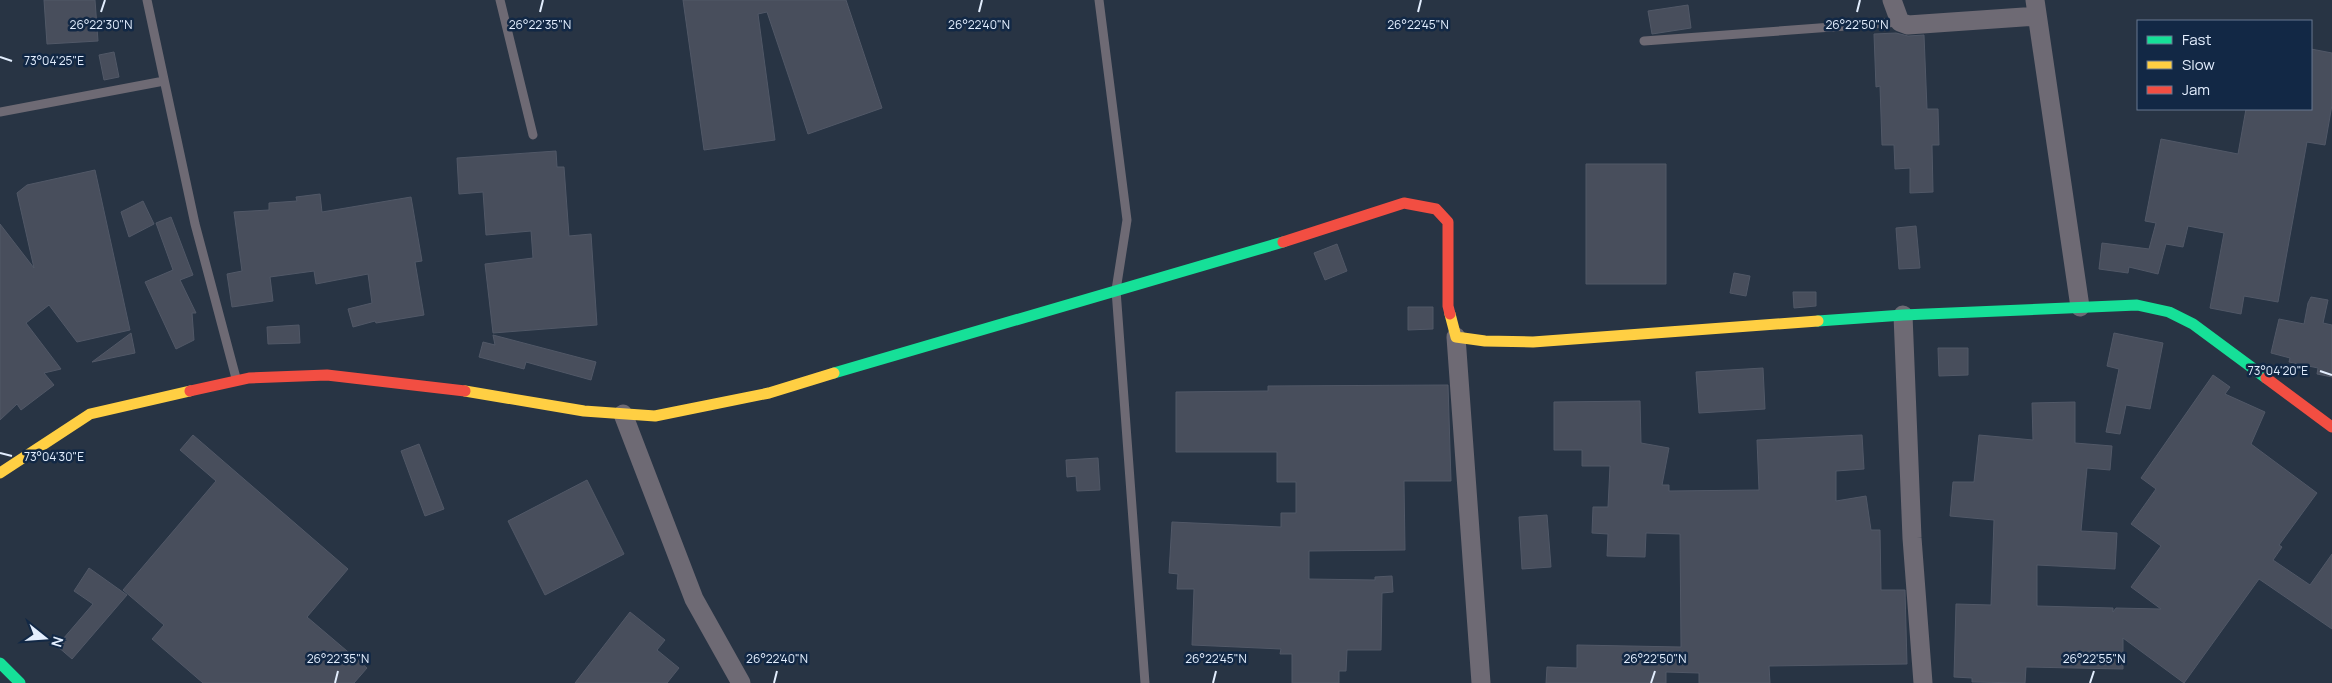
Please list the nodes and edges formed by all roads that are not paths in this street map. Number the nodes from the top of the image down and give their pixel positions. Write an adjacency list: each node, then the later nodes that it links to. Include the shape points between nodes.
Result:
1 (147, 0): 8 (lane)
2 (500, 0): 10 (lane)
3 (1099, 0): 11 (lane, via 1127,220)
4 (1892, 0): 6 (street)
5 (2036, 8): 6 (street, via 1908,25); 12 (street)
6 (1900, 22): 7 (lane)
7 (1644, 41)
8 (164, 82): 9 (lane); 15 (lane, via 194,224)
9 (0, 112)
10 (533, 135)
11 (1116, 290): 14 (street, via 1304,236 1404,203 1436,209 1448,222 1448,306); 16 (street, via 769,393 655,416); 22 (lane)
12 (2080, 306): 13 (street); 17 (street, via 2137,305 2169,312 2217,340)
13 (1903, 315): 14 (street, via 1533,342 1485,341); 24 (street, via 1912,538)
14 (1456, 336): 23 (street)
15 (236, 381): 16 (street, via 328,375); 18 (street, via 90,414)
16 (623, 414): 21 (street, via 694,599)
17 (2332, 427)
18 (0, 473)
19 (0, 663): 20 (street)
20 (20, 683)
21 (741, 683)
22 (1145, 683)
23 (1481, 683)
24 (1923, 683)

